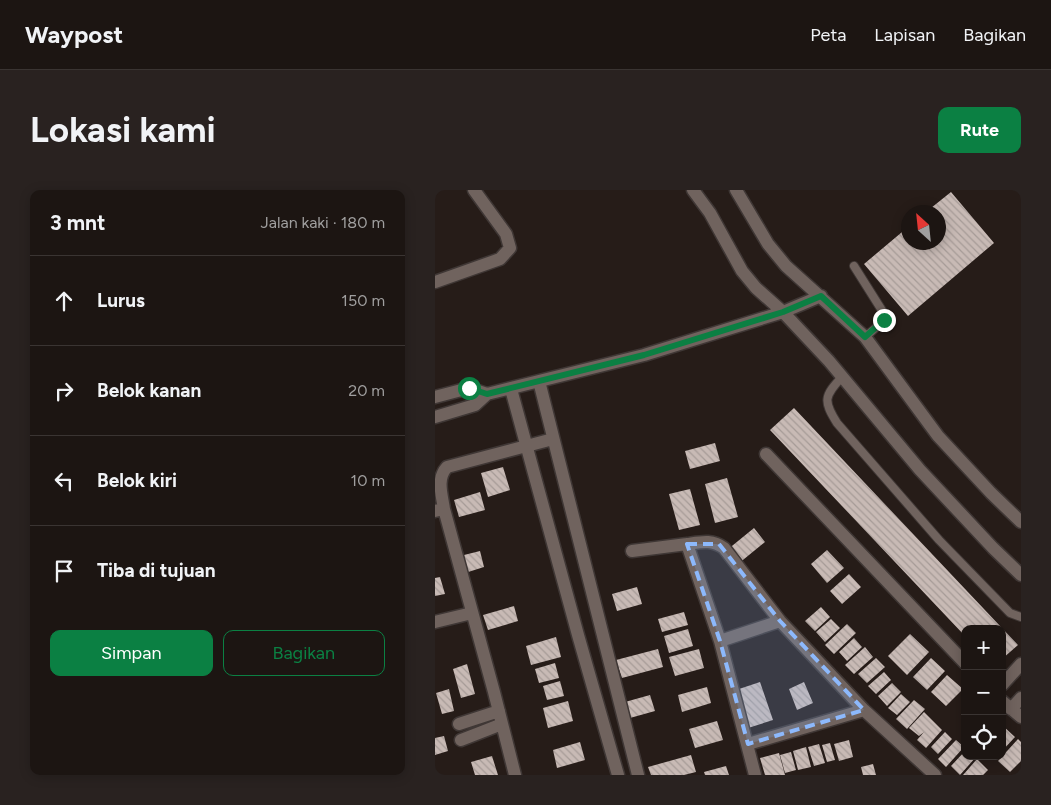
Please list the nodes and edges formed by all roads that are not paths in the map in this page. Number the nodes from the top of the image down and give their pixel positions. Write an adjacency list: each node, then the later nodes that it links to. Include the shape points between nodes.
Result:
1 (474, 190): 5 (street, via 506,234 510,248 500,259)
2 (693, 190): 7 (street, via 742,271)
3 (736, 190): 6 (street, via 767,244 786,266)
4 (853, 266): 8 (lane, via 883,312 884,320)
5 (435, 282)
6 (821, 296): 7 (street); 8 (street)
7 (783, 312): 9 (street); 10 (street, via 644,355)
8 (865, 337): 19 (street, via 938,436)
9 (842, 377): 22 (street, via 920,470); 24 (lane, via 829,390 826,399 837,423 939,540 1009,613)
10 (539, 381): 11 (street); 15 (street)
11 (511, 389): 12 (street); 16 (street)
12 (487, 394): 13 (street, via 469,388); 14 (street, via 475,405)
13 (435, 397)
14 (435, 417)
15 (553, 439): 16 (street); 40 (street)
16 (527, 445): 18 (street, via 447,467 441,473); 39 (street)
17 (766, 454): 28 (street)
18 (440, 510): 23 (street)
19 (1021, 522)
20 (687, 544): 21 (street); 25 (street, via 709,541 724,548); 27 (street)
21 (632, 551)
22 (1021, 575)
23 (472, 613): 26 (street); 34 (street)
24 (1021, 617)
25 (780, 620): 27 (street); 33 (street)
26 (435, 622)
27 (720, 641): 37 (street)
28 (961, 659)
29 (1021, 664): 30 (street)
30 (1006, 681)
31 (1021, 698): 32 (street)
32 (1012, 709)
33 (864, 710): 37 (street); 42 (street)
34 (501, 718): 35 (street); 36 (street); 38 (street)
35 (459, 724)
36 (461, 740)
37 (748, 744): 41 (street)
38 (515, 775)
39 (618, 775)
40 (638, 775)
41 (755, 775)
42 (935, 775)

